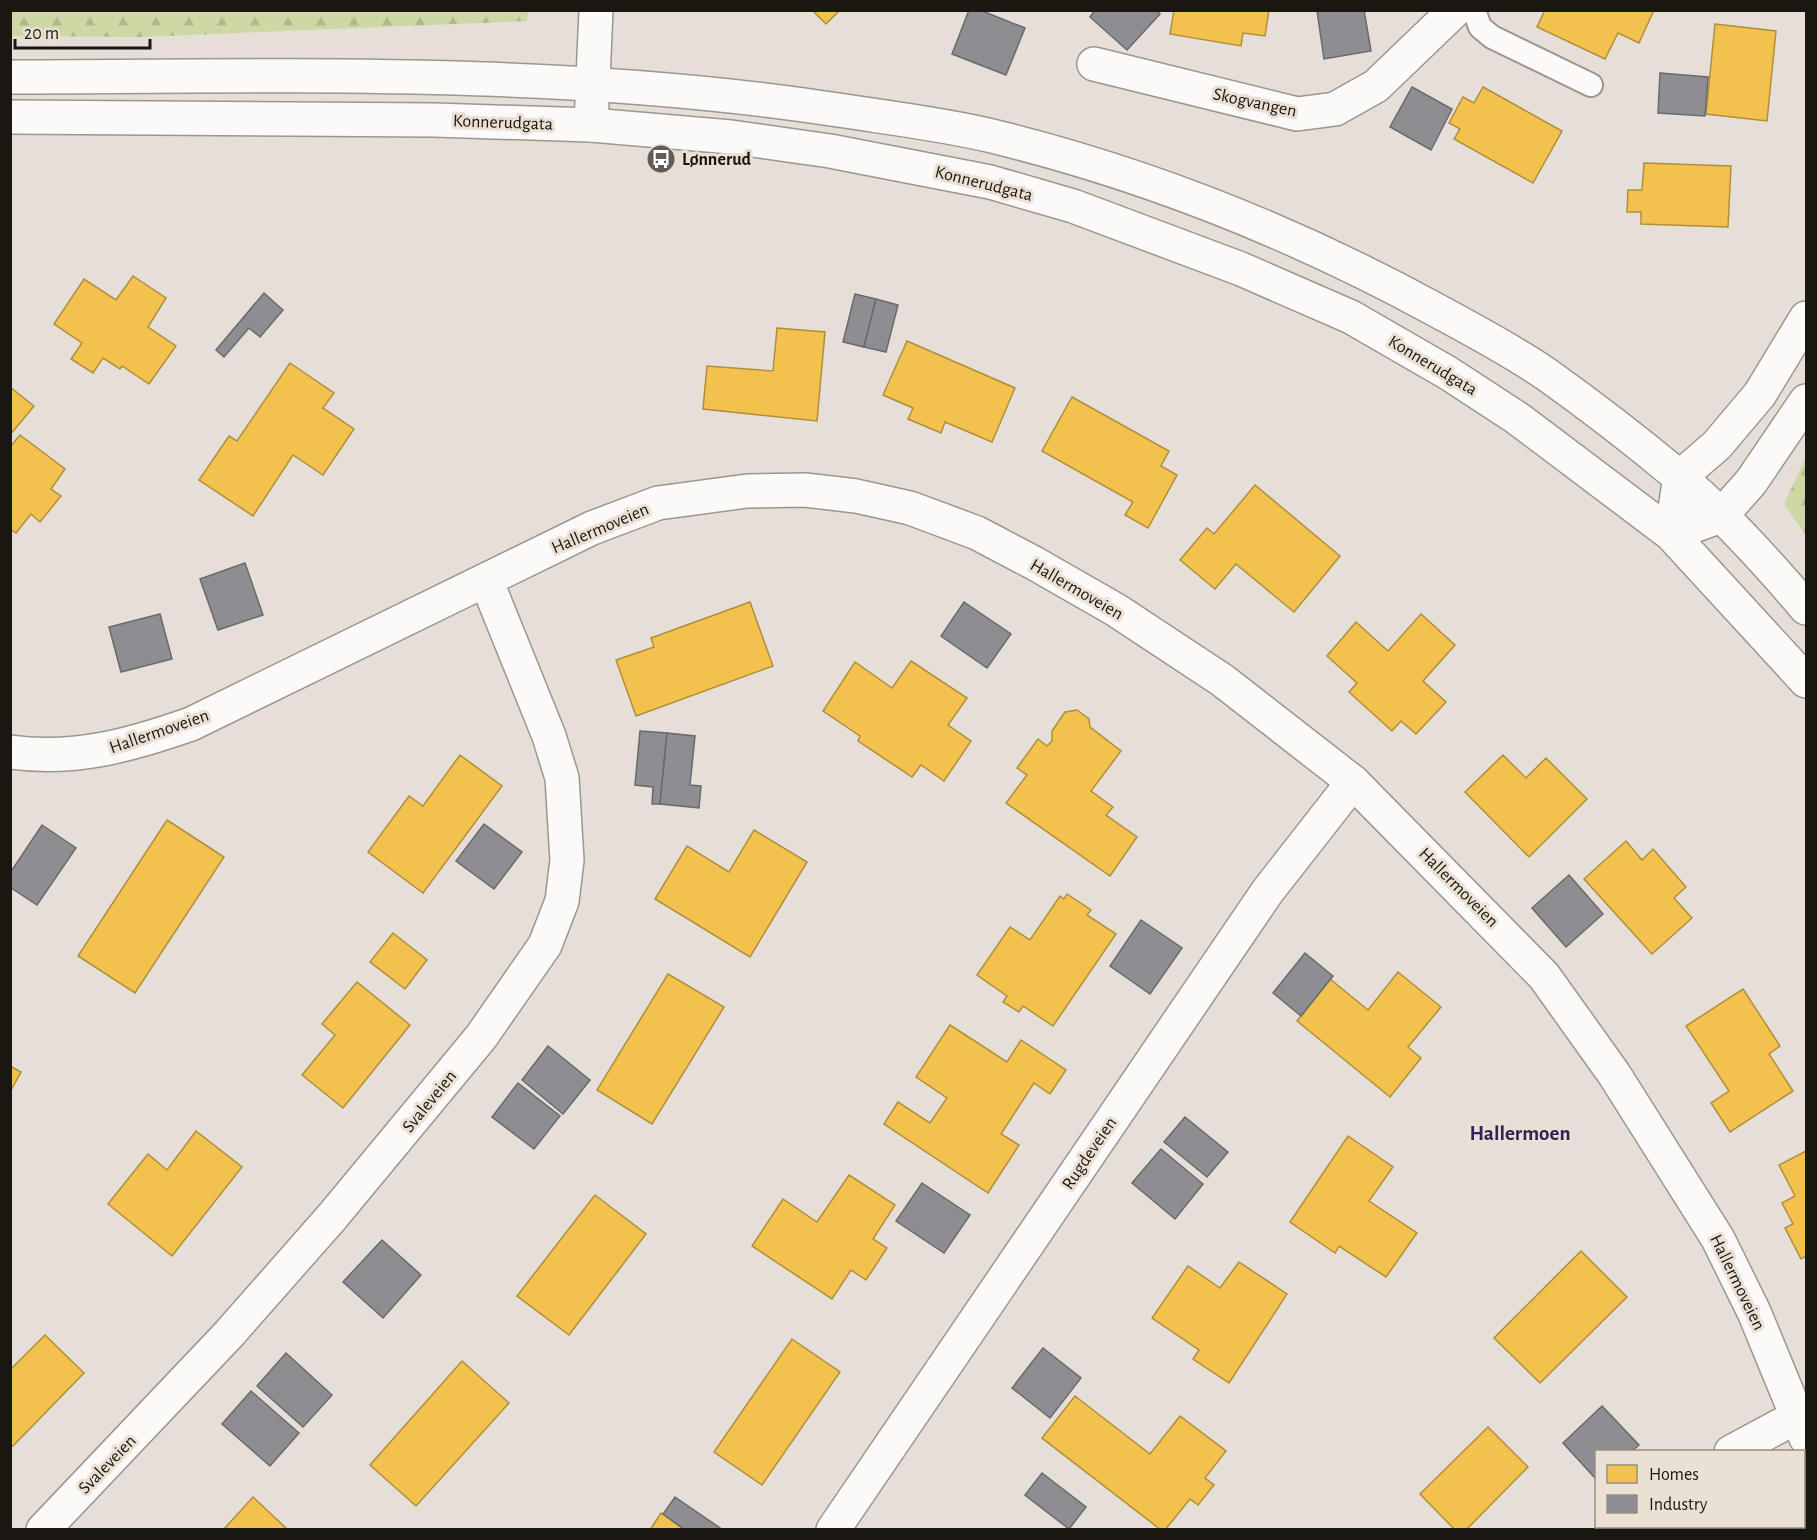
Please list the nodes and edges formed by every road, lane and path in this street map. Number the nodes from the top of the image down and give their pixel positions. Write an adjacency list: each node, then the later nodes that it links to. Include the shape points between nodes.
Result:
1 (596, 10): 6 (street)
2 (1455, 10): 4 (street, Skogvangen, via 1376,86 1335,109 1297,114)
3 (1474, 10): 7 (lane, via 1480,27 1492,37)
4 (1094, 64)
5 (10, 77): 6 (street, via 296,76)
6 (595, 84): 9 (street); 12 (street, via 733,95 990,135 1181,194 1302,242 1484,336 1544,373)
7 (1591, 85)
8 (10, 117): 9 (street, Konnerudgata)
9 (591, 125): 14 (street, Konnerudgata, via 731,137 830,151 990,182 1072,206 1208,256 1351,317 1448,373 1517,417)
10 (1806, 318): 12 (street, via 1760,394 1717,445)
11 (1806, 401): 13 (street, via 1750,482)
12 (1680, 477): 13 (street); 14 (street)
13 (1721, 516): 14 (street); 16 (street)
14 (1671, 534): 17 (street, Konnerudgata)
15 (486, 580): 18 (street, Hallermoveien, via 191,724 129,746 83,754); 19 (street, Hallermoveien, via 592,528 657,503 747,491 805,490 910,508 977,533 1116,610 1222,680); 22 (street, Svaleveien, via 549,736 561,778 567,860 562,901 545,945 481,1037 332,1217)
16 (1806, 608)
17 (1806, 681)
18 (10, 752)
19 (1353, 782): 20 (street, Hallermoveien, via 1544,976 1614,1074 1718,1239 1754,1312); 23 (street, Rugdeveien, via 1267,892)
20 (1802, 1427): 21 (street)
21 (1737, 1450)
22 (43, 1530)
23 (832, 1530)

